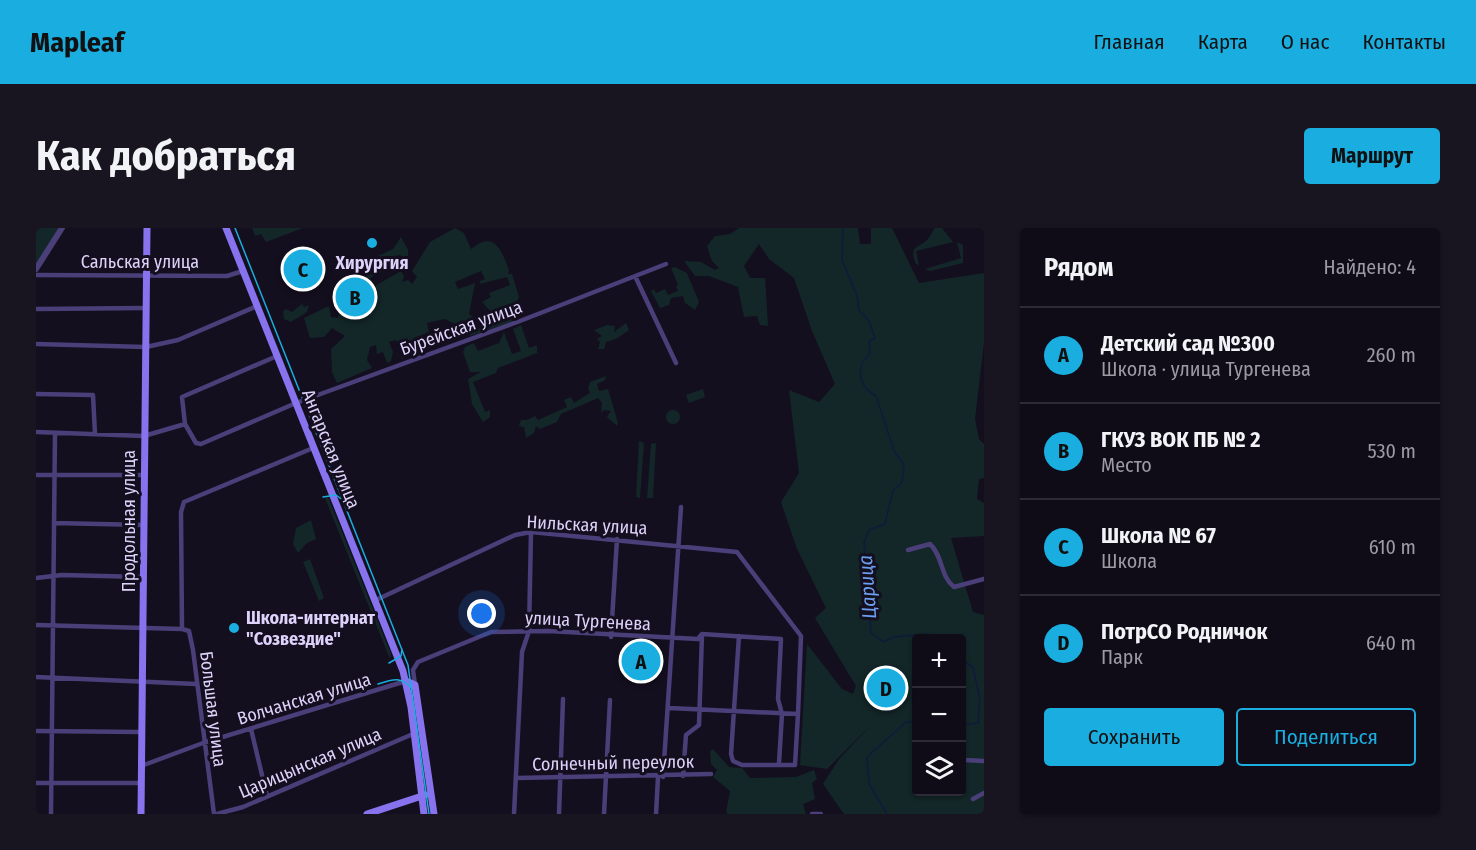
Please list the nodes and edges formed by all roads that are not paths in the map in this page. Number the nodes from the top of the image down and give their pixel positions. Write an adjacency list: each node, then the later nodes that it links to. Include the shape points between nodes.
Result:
1 (62, 228): 5 (street)
2 (147, 228): 8 (main road, Продольная улица)
3 (226, 228): 6 (main road, Ангарская улица)
4 (666, 264): 9 (street, Бурейская улица)
5 (36, 268)
6 (243, 271): 8 (street, Сальская улица, via 227,276); 10 (main road, Ангарская улица)
7 (36, 275): 8 (street, Сальская улица)
8 (145, 276): 11 (main road, Продольная улица)
9 (635, 276): 16 (street); 18 (street, Бурейская улица)
10 (257, 306): 14 (street, via 178,340); 15 (main road, Ангарская улица)
11 (146, 308): 12 (street); 14 (main road, Продольная улица)
12 (36, 309)
13 (36, 344): 14 (street)
14 (146, 347): 23 (main road, Продольная улица)
15 (277, 356): 18 (main road, Ангарская улица); 19 (street, via 187,393 182,397)
16 (676, 363)
17 (36, 394): 22 (street, via 93,394)
18 (296, 403): 19 (street, Бурейская улица, via 201,444 192,439); 24 (main road, Ангарская улица)
19 (185, 424): 23 (street)
20 (36, 432): 21 (street)
21 (55, 433): 22 (street); 26 (street)
22 (95, 434): 23 (street)
23 (144, 436): 27 (main road, Продольная улица)
24 (313, 448): 39 (main road, Ангарская улица); 42 (street, Большая улица, via 184,502)
25 (36, 475): 26 (street)
26 (54, 475): 27 (street); 29 (street)
27 (144, 475): 30 (main road, Продольная улица)
28 (681, 507): 33 (street)
29 (54, 523): 30 (street); 35 (street)
30 (144, 525): 36 (main road, Продольная улица)
31 (531, 532): 32 (street, Нильская улица); 39 (street, Нильская улица, via 515,535); 44 (street)
32 (618, 539): 33 (street, Нильская улица); 46 (street)
33 (679, 547): 48 (street); 60 (street, Нильская улица, via 738,552 801,636)
34 (908, 550): 38 (street, via 930,544 938,551 948,583 954,587)
35 (52, 576): 36 (street); 37 (street); 41 (street)
36 (143, 577): 43 (main road, Продольная улица)
37 (36, 578)
38 (984, 579)
39 (376, 600): 52 (main road, Ангарская улица)
40 (36, 625): 41 (street)
41 (52, 626): 43 (street); 50 (street)
42 (182, 629): 43 (street); 53 (street, Большая улица, via 189,630)
43 (143, 630): 51 (main road, Продольная улица)
44 (529, 631): 46 (street, улица Тургенева); 52 (street, улица Тургенева, via 491,632 429,657 414,665); 76 (street, via 522,652)
45 (702, 634): 47 (street, улица Тургенева); 48 (street, улица Тургенева, via 698,639); 57 (street)
46 (611, 636): 48 (street, улица Тургенева)
47 (739, 636): 58 (street); 59 (street, улица Тургенева, via 781,639 778,699)
48 (672, 639): 56 (street)
49 (36, 677): 50 (street)
50 (52, 678): 51 (street); 63 (street)
51 (143, 682): 53 (street); 64 (main road, Продольная улица)
52 (412, 682): 61 (street, Волчанская улица); 65 (main road, Ангарская улица); 80 (main road, Ангарская улица)
53 (196, 684): 66 (street, Большая улица)
54 (562, 699): 72 (street)
55 (610, 700): 74 (street)
56 (669, 708): 57 (street); 75 (street)
57 (700, 708): 58 (street); 73 (street, via 699,725 686,735)
58 (735, 711): 59 (street); 69 (street, via 733,761 742,765)
59 (782, 714): 60 (street); 69 (street)
60 (798, 714): 69 (street, via 795,765)
61 (251, 729): 66 (street, Волчанская улица); 82 (street)
62 (36, 731): 63 (street)
63 (52, 731): 64 (street); 78 (street)
64 (141, 732): 70 (main road, Продольная улица)
65 (413, 734): 82 (street, Царицынская улица); 83 (main road, Ангарская улица)
66 (204, 743): 70 (street, Волчанская улица); 87 (street, Большая улица)
67 (966, 760): 68 (street)
68 (984, 761)
69 (779, 763)
70 (141, 766): 79 (main road, Продольная улица)
71 (711, 774): 73 (street, Солнечный переулок)
72 (560, 776): 74 (street, Солнечный переулок); 76 (street, Солнечный переулок); 92 (street)
73 (683, 776): 75 (street, Солнечный переулок)
74 (606, 777): 75 (street, Солнечный переулок); 93 (street)
75 (660, 777): 94 (street)
76 (516, 778): 91 (street)
77 (36, 783): 78 (street)
78 (51, 783): 79 (street); 85 (street)
79 (141, 783): 86 (main road, Продольная улица)
80 (431, 793): 83 (main road); 90 (main road, Ангарская улица)
81 (984, 793): 84 (street)
82 (267, 796): 87 (street, Царицынская улица)
83 (421, 796): 88 (main road); 89 (main road, Ангарская улица)
84 (973, 799)
85 (51, 814)
86 (141, 814)
87 (216, 814)
88 (368, 814)
89 (424, 814)
90 (434, 814)
91 (514, 814)
92 (559, 814)
93 (604, 814)
94 (656, 814)
95 (812, 814): 96 (street)
96 (821, 814)

